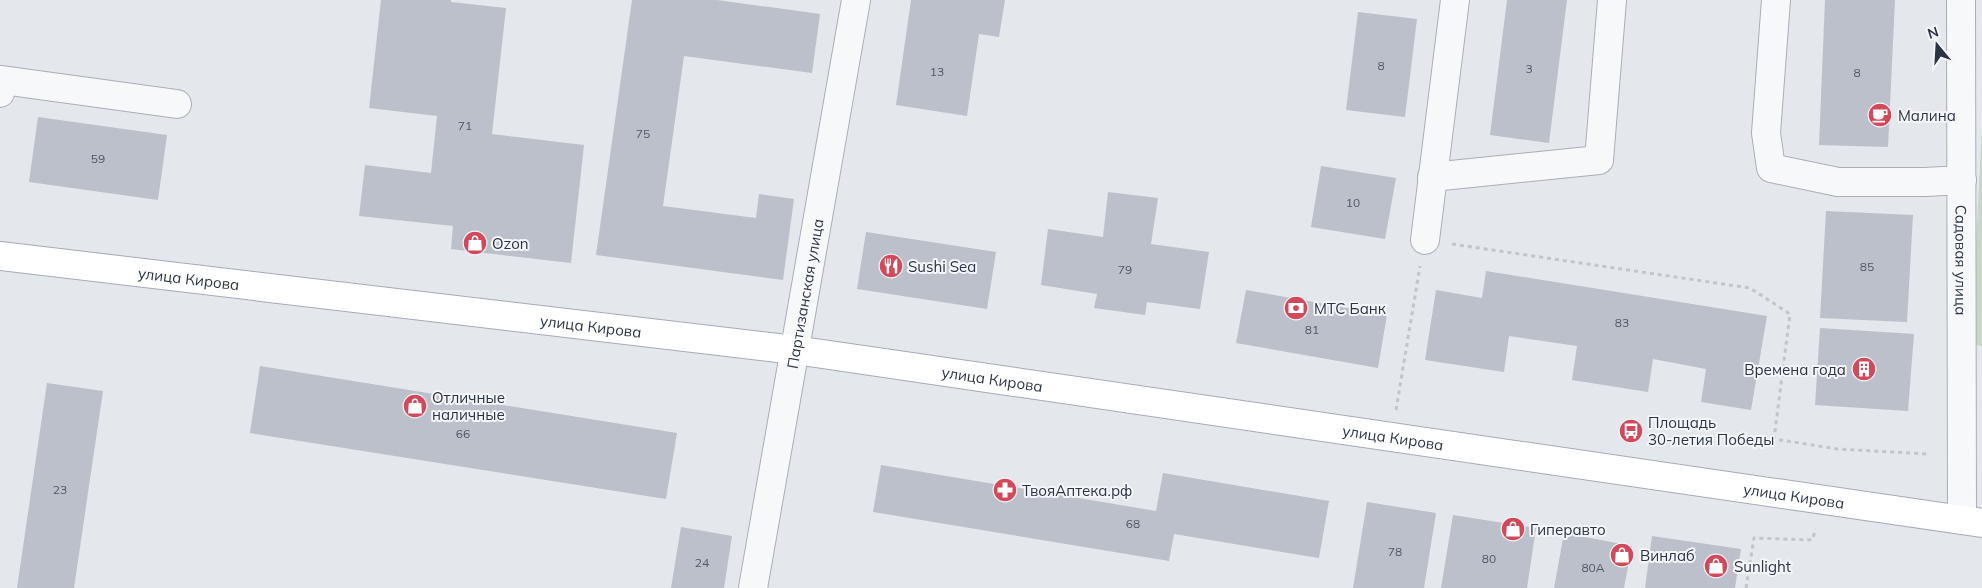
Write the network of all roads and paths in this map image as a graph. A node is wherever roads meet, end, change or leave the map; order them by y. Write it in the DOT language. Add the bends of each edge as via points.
graph roads {
  1 [pos="856,0"];
  2 [pos="1455,0"];
  3 [pos="1612,0"];
  4 [pos="1776,0"];
  5 [pos="1961,0"];
  6 [pos="0,93"];
  7 [pos="177,104"];
  8 [pos="1432,177"];
  9 [pos="1962,180"];
  10 [pos="1424,240"];
  11 [pos="0,256"];
  12 [pos="795,350"];
  13 [pos="1391,438"];
  14 [pos="1928,454"];
  15 [pos="1972,522"];
  16 [pos="1816,529"];
  17 [pos="753,588"];
  18 [pos="1746,588"];
  1 -- 12 [label="street, Партизанская улица"];
  2 -- 8 [label="street"];
  3 -- 8 [label="street" via="1599,160"];
  4 -- 9 [label="street" via="1766,133 1772,168 1838,182"];
  5 -- 9 [label="street, Садовая улица"];
  6 -- 7 [label="street" via="2,80"];
  8 -- 10 [label="street"];
  9 -- 15 [label="street, Садовая улица"];
  10 -- 13 [label="path"];
  10 -- 14 [label="path" via="1750,288 1790,314 1774,439 1838,449"];
  11 -- 12 [label="main road, улица Кирова"];
  12 -- 13 [label="main road, улица Кирова"];
  12 -- 17 [label="street, Партизанская улица"];
  13 -- 15 [label="main road, улица Кирова"];
  16 -- 18 [label="path" via="1812,540 1754,538"];
}
